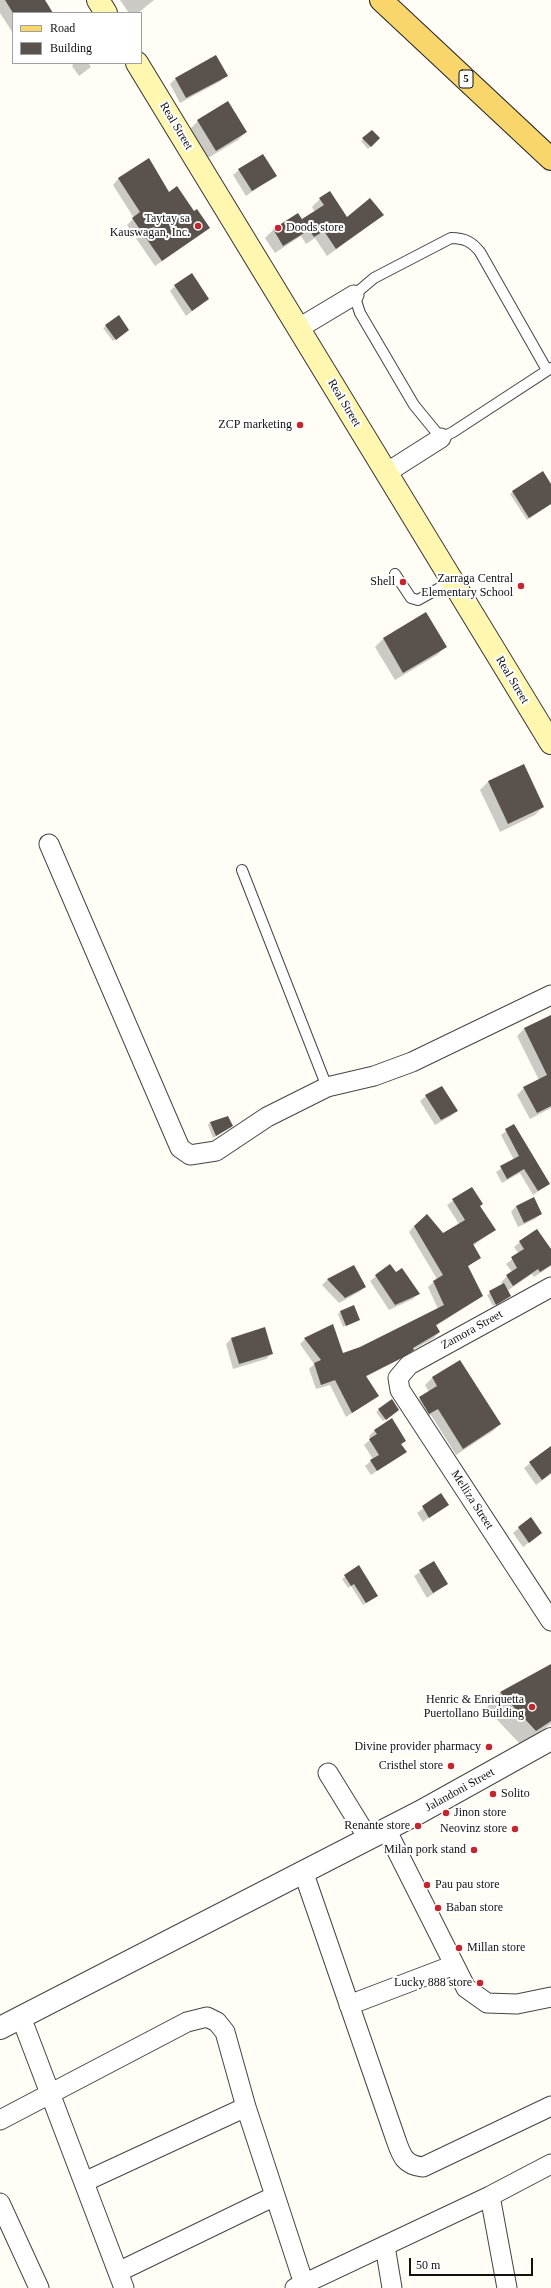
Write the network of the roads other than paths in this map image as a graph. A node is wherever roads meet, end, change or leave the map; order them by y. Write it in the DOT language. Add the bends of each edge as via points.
graph roads {
  1 [pos="98,0"];
  2 [pos="381,0"];
  3 [pos="105,12"];
  4 [pos="138,64"];
  5 [pos="551,159"];
  6 [pos="354,294"];
  7 [pos="299,328"];
  8 [pos="549,369"];
  9 [pos="441,438"];
  10 [pos="386,473"];
  11 [pos="395,574"];
  12 [pos="452,581"];
  13 [pos="551,743"];
  14 [pos="49,844"];
  15 [pos="242,870"];
  16 [pos="551,995"];
  17 [pos="326,1087"];
  18 [pos="551,1287"];
  19 [pos="398,1378"];
  20 [pos="551,1620"];
  21 [pos="551,1740"];
  22 [pos="328,1773"];
  23 [pos="377,1833"];
  24 [pos="303,1871"];
  25 [pos="454,1965"];
  26 [pos="551,1997"];
  27 [pos="349,2005"];
  28 [pos="21,2017"];
  29 [pos="0,2028"];
  30 [pos="50,2093"];
  31 [pos="551,2106"];
  32 [pos="246,2107"];
  33 [pos="0,2120"];
  34 [pos="551,2164"];
  35 [pos="84,2182"];
  36 [pos="275,2196"];
  37 [pos="490,2196"];
  38 [pos="0,2203"];
  39 [pos="384,2246"];
  40 [pos="121,2280"];
  41 [pos="300,2286"];
  42 [pos="39,2288"];
  43 [pos="392,2288"];
  44 [pos="507,2288"];
  1 -- 3 [label="main road"];
  2 -- 5 [label="main road, 5"];
  4 -- 7 [label="main road, Real Street"];
  6 -- 7 [label="street"];
  6 -- 8 [label="lane" via="374,278 451,238 464,238 473,243 480,252"];
  6 -- 9 [label="lane" via="360,313 414,405"];
  7 -- 10 [label="main road, Real Street"];
  8 -- 9 [label="lane"];
  9 -- 10 [label="street"];
  10 -- 12 [label="main road, Real Street"];
  11 -- 12 [label="lane" via="411,598 418,600"];
  12 -- 13 [label="main road, Real Street"];
  14 -- 17 [label="street" via="180,1148 190,1155 216,1151 267,1117"];
  15 -- 17 [label="lane"];
  16 -- 17 [label="street" via="412,1062 374,1076"];
  18 -- 19 [label="street, Zamora Street" via="409,1365"];
  19 -- 20 [label="street, Melliza Street" via="400,1390"];
  21 -- 23 [label="street, Jalandoni Street"];
  22 -- 23 [label="street"];
  23 -- 24 [label="street, Jalandoni Street"];
  23 -- 25 [label="street"];
  24 -- 27 [label="street"];
  24 -- 28 [label="street, Jalandoni Street"];
  25 -- 26 [label="street" via="466,1988 487,2003 517,2004"];
  25 -- 27 [label="street"];
  27 -- 31 [label="street" via="402,2156 411,2166 423,2167"];
  28 -- 29 [label="street, Jalandoni Street"];
  28 -- 30 [label="street"];
  30 -- 32 [label="street" via="187,2022 207,2017 217,2022 225,2032"];
  30 -- 33 [label="street"];
  30 -- 35 [label="street"];
  32 -- 35 [label="street"];
  32 -- 36 [label="street"];
  34 -- 37 [label="street"];
  35 -- 40 [label="street"];
  36 -- 40 [label="street"];
  36 -- 41 [label="street"];
  37 -- 39 [label="street"];
  37 -- 44 [label="street"];
  38 -- 42 [label="street"];
  39 -- 41 [label="street"];
  39 -- 43 [label="street"];
}
